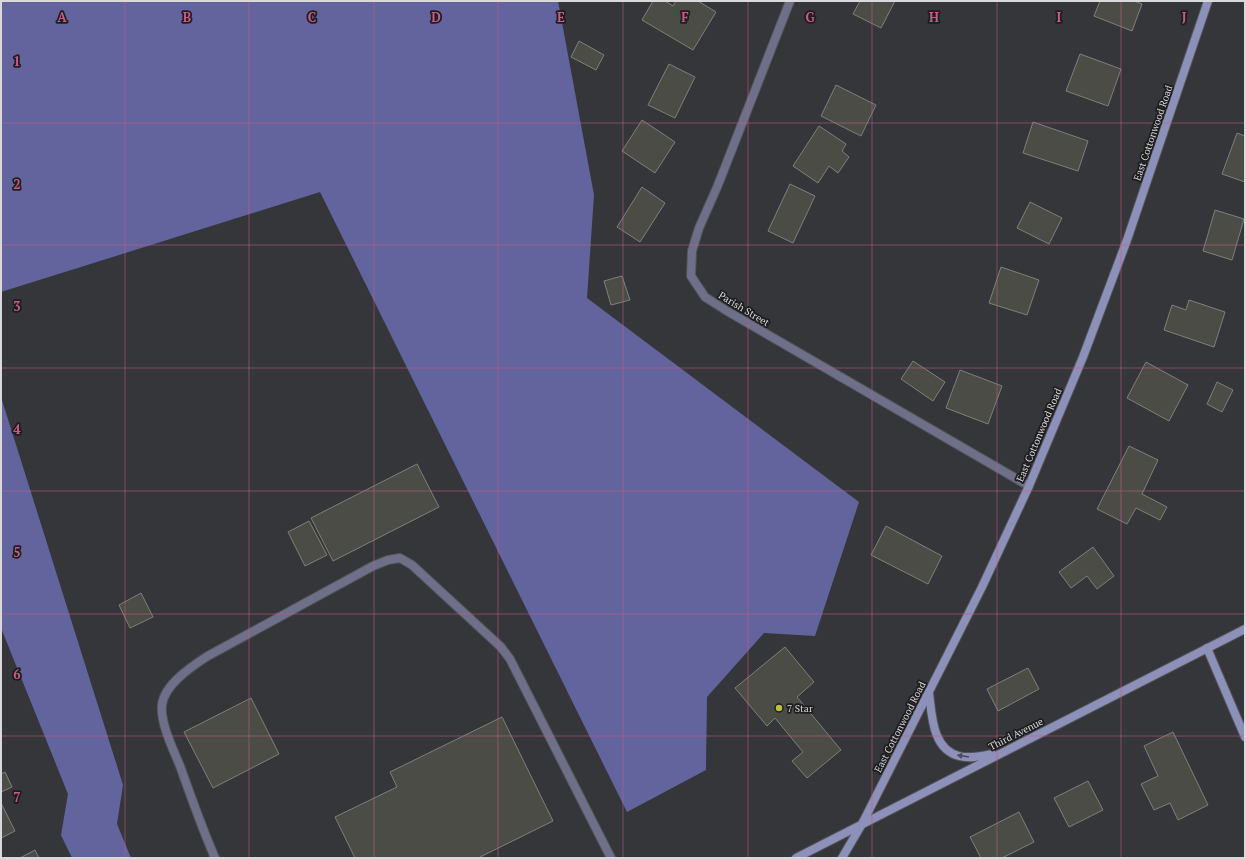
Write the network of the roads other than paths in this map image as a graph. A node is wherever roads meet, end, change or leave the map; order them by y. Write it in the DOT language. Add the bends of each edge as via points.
graph roads {
  1 [pos="790,1"];
  2 [pos="1208,1"];
  3 [pos="1029,486"];
  4 [pos="1245,629"];
  5 [pos="1206,648"];
  6 [pos="929,693"];
  7 [pos="1245,737"];
  8 [pos="1001,753"];
  9 [pos="862,824"];
  10 [pos="608,857"];
  11 [pos="215,858"];
  12 [pos="796,858"];
  13 [pos="842,858"];
  1 -- 3 [label="street, Parish Street" via="699,228 692,251 691,276 705,297 727,311"];
  2 -- 3 [label="main road, East Cottonwood Road" via="1127,240"];
  3 -- 6 [label="main road, East Cottonwood Road"];
  4 -- 5 [label="main road, Third Avenue"];
  5 -- 7 [label="main road"];
  5 -- 8 [label="main road, Third Avenue"];
  8 -- 6 [label="main road, one-way" via="974,757 958,756 947,750 939,740 934,727"];
  6 -- 9 [label="main road, East Cottonwood Road"];
  8 -- 9 [label="main road, Third Avenue"];
  9 -- 12 [label="main road, Third Avenue"];
  9 -- 13 [label="main road, East Cottonwood Road"];
  10 -- 11 [label="street" via="510,660 501,647 412,565 400,558 373,566 206,657 188,669 167,691 162,704 162,721"];
}
